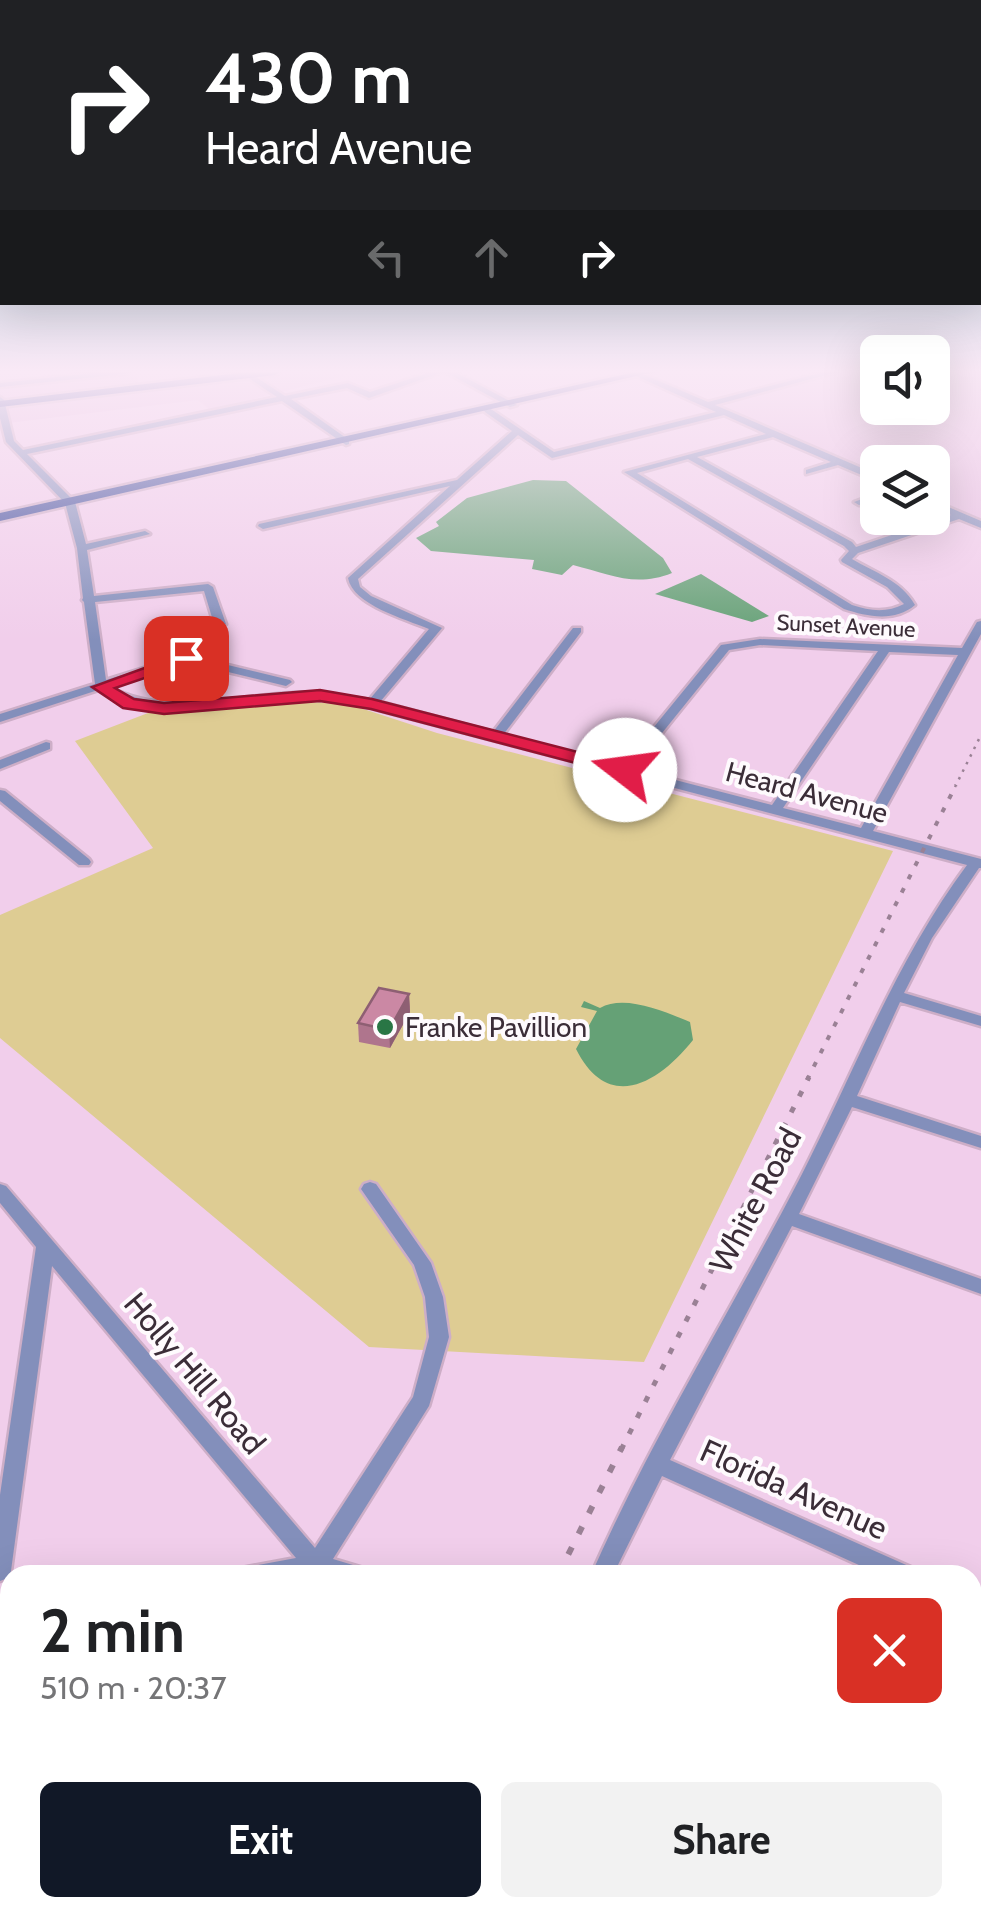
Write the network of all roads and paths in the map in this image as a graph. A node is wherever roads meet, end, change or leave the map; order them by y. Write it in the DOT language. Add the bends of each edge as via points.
graph roads {
  1 [pos="29,461"];
  2 [pos="256,461"];
  3 [pos="481,461"];
  4 [pos="668,461"];
  5 [pos="698,461"];
  6 [pos="839,462"];
  7 [pos="860,471"];
  8 [pos="809,472"];
  9 [pos="459,481"];
  10 [pos="70,502"];
  11 [pos="950,511"];
  12 [pos="960,516"];
  13 [pos="0,517"];
  14 [pos="981,524"];
  15 [pos="264,526"];
  16 [pos="145,534"];
  17 [pos="82,548"];
  18 [pos="854,551"];
  19 [pos="87,600"];
  20 [pos="220,624"];
  21 [pos="981,624"];
  22 [pos="578,630"];
  23 [pos="886,648"];
  24 [pos="966,652"];
  25 [pos="286,682"];
  26 [pos="100,687"];
  27 [pos="372,704"];
  28 [pos="0,718"];
  29 [pos="496,736"];
  30 [pos="46,746"];
  31 [pos="0,765"];
  32 [pos="625,770"];
  33 [pos="0,794"];
  34 [pos="776,810"];
  35 [pos="864,833"];
  36 [pos="84,862"];
  37 [pos="978,863"];
  38 [pos="895,995"];
  39 [pos="981,1021"];
  40 [pos="847,1099"];
  41 [pos="981,1142"];
  42 [pos="370,1189"];
  43 [pos="0,1190"];
  44 [pos="786,1218"];
  45 [pos="46,1243"];
  46 [pos="981,1287"];
  47 [pos="656,1463"];
  48 [pos="1,1565"];
  49 [pos="309,1565"];
  50 [pos="316,1565"];
  51 [pos="607,1565"];
  52 [pos="883,1565"];
  1 -- 10 [label="street"];
  2 -- 10 [label="main road"];
  3 -- 9 [label="street"];
  4 -- 18 [label="street" via="628,472 848,607 905,610 905,595 846,560"];
  5 -- 18 [label="street"];
  6 -- 7 [label="street"];
  6 -- 8 [label="street"];
  9 -- 15 [label="street"];
  9 -- 27 [label="street" via="353,578 367,598 436,628"];
  10 -- 13 [label="main road"];
  10 -- 17 [label="street"];
  11 -- 12 [label="street"];
  12 -- 14 [label="street"];
  12 -- 18 [label="street"];
  16 -- 17 [label="street"];
  17 -- 19 [label="street"];
  19 -- 20 [label="street" via="208,587"];
  19 -- 26 [label="street"];
  21 -- 24 [label="street"];
  22 -- 29 [label="street"];
  23 -- 24 [label="street, Sunset Avenue"];
  23 -- 32 [label="street, Sunset Avenue" via="760,642 725,648"];
  23 -- 34 [label="street"];
  24 -- 35 [label="street"];
  25 -- 26 [label="street" via="186,658"];
  26 -- 27 [label="street, Heard Avenue" via="129,704 164,708 291,696"];
  26 -- 28 [label="street"];
  27 -- 29 [label="street, Heard Avenue"];
  29 -- 32 [label="street, Heard Avenue"];
  30 -- 31 [label="street"];
  32 -- 34 [label="street, Heard Avenue"];
  33 -- 36 [label="street"];
  34 -- 35 [label="street, Heard Avenue"];
  35 -- 37 [label="street, Heard Avenue"];
  37 -- 38 [label="street, White Road"];
  38 -- 39 [label="street"];
  38 -- 40 [label="street, White Road"];
  40 -- 41 [label="street"];
  40 -- 44 [label="street, White Road"];
  42 -- 50 [label="street" via="422,1263 438,1337 422,1400"];
  43 -- 45 [label="street, Holly Hill Road"];
  44 -- 46 [label="street"];
  44 -- 47 [label="street, White Road"];
  45 -- 48 [label="street"];
  45 -- 49 [label="street, Holly Hill Road"];
  47 -- 51 [label="street, White Road"];
  47 -- 52 [label="street, Florida Avenue"];
}
